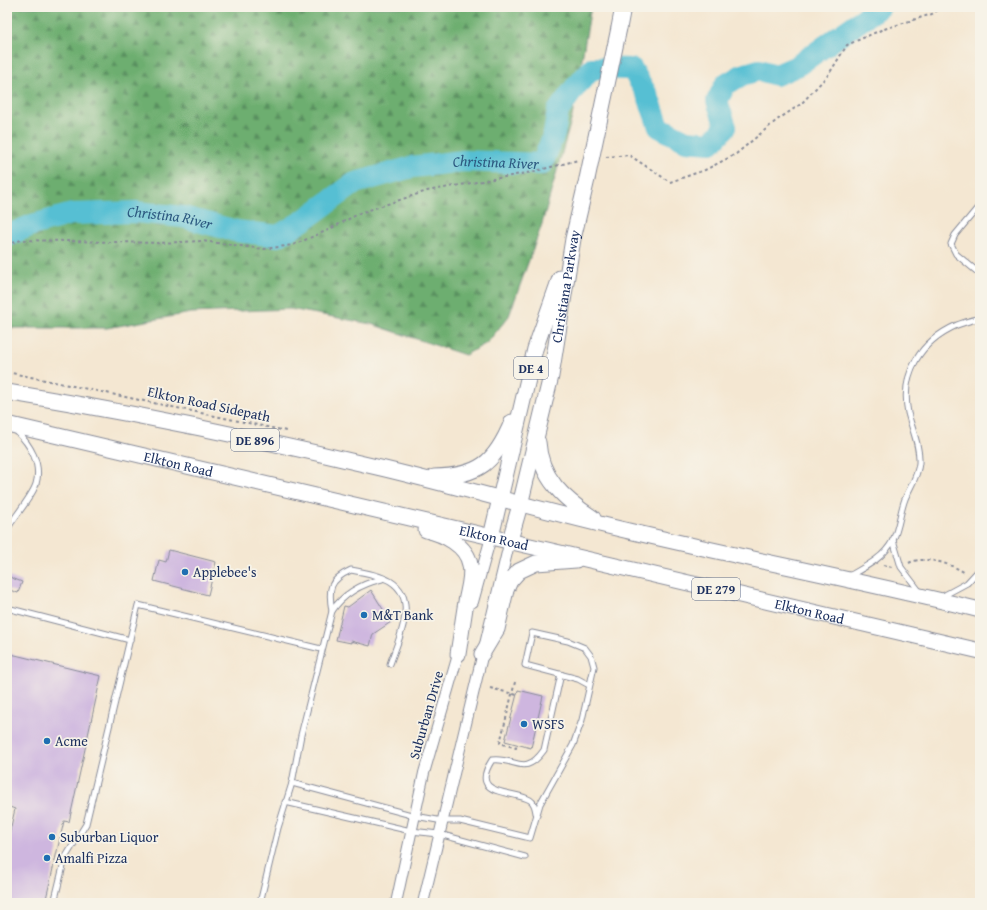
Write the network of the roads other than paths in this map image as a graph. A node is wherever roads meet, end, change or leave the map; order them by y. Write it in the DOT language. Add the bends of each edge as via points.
graph roads {
  1 [pos="623,7"];
  2 [pos="980,205"];
  3 [pos="573,239"];
  4 [pos="980,274"];
  5 [pos="980,318"];
  6 [pos="526,388"];
  7 [pos="7,392"];
  8 [pos="8,424"];
  9 [pos="538,433"];
  10 [pos="421,478"];
  11 [pos="325,498"];
  12 [pos="501,500"];
  13 [pos="520,505"];
  14 [pos="604,525"];
  15 [pos="7,529"];
  16 [pos="491,537"];
  17 [pos="510,540"];
  18 [pos="893,540"];
  19 [pos="590,559"];
  20 [pos="980,569"];
  21 [pos="382,579"];
  22 [pos="845,579"];
  23 [pos="929,597"];
  24 [pos="7,608"];
  25 [pos="980,610"];
  26 [pos="332,611"];
  27 [pos="130,640"];
  28 [pos="321,649"];
  29 [pos="980,651"];
  30 [pos="458,654"];
  31 [pos="482,654"];
  32 [pos="390,664"];
  33 [pos="560,674"];
  34 [pos="589,685"];
  35 [pos="292,783"];
  36 [pos="285,802"];
  37 [pos="536,814"];
  38 [pos="415,816"];
  39 [pos="442,821"];
  40 [pos="411,831"];
  41 [pos="439,834"];
  42 [pos="525,857"];
  43 [pos="54,903"];
  44 [pos="260,903"];
  45 [pos="396,903"];
  46 [pos="423,903"];
  1 -- 3 [label="main road, DE 4, bridge"];
  2 -- 4 [label="lane" via="954,235 951,244 956,254"];
  3 -- 6 [label="main road, Christiana Parkway / DE 4" via="535,349"];
  3 -- 9 [label="main road, Christiana Parkway / DE 4" via="551,376"];
  5 -- 18 [label="lane" via="957,325 932,341 914,361 908,380 908,411 919,462 917,474 904,500"];
  6 -- 10 [label="main road" via="501,446 487,463 468,474"];
  6 -- 12 [label="main road, Christiana Parkway / DE 4"];
  7 -- 10 [label="main road, DE 896" via="279,444"];
  8 -- 11 [label="main road, Elkton Road"];
  8 -- 15 [label="lane" via="27,442 38,470 36,485"];
  9 -- 13 [label="main road, Christiana Parkway / DE 4"];
  9 -- 14 [label="main road" via="541,461 554,487 570,502"];
  10 -- 12 [label="main road, DE 896"];
  11 -- 16 [label="main road, Elkton Road"];
  11 -- 30 [label="main road" via="346,513 439,534 461,548 470,564 470,578"];
  12 -- 13 [label="main road"];
  12 -- 16 [label="main road, Christiana Parkway / DE 4"];
  13 -- 14 [label="main road"];
  13 -- 17 [label="main road, Christiana Parkway / DE 4"];
  14 -- 22 [label="main road"];
  16 -- 17 [label="main road, Elkton Road"];
  16 -- 30 [label="street, Suburban Drive"];
  17 -- 19 [label="main road, Elkton Road / DE 279"];
  17 -- 31 [label="street"];
  18 -- 22 [label="lane" via="875,560"];
  18 -- 23 [label="lane" via="901,567"];
  19 -- 29 [label="main road, Elkton Road / DE 279"];
  19 -- 31 [label="main road" via="536,563 519,571 510,581 497,629"];
  20 -- 23 [label="lane" via="968,583"];
  21 -- 26 [label="lane" via="355,588 340,599"];
  21 -- 26 [label="lane" via="351,570 341,574 328,593"];
  21 -- 32 [label="lane" via="389,580 402,594 406,611"];
  22 -- 23 [label="main road"];
  23 -- 25 [label="main road"];
  24 -- 27 [label="lane"];
  26 -- 28 [label="lane"];
  27 -- 28 [label="lane" via="138,605"];
  27 -- 43 [label="lane" via="86,824 65,858"];
  28 -- 35 [label="lane" via="300,735"];
  30 -- 38 [label="street, Suburban Drive" via="424,773"];
  31 -- 39 [label="street"];
  33 -- 34 [label="lane"];
  33 -- 34 [label="lane" via="525,665 532,633 568,641 585,648 594,667"];
  33 -- 37 [label="lane" via="544,750 537,760 529,765 519,765 498,759 492,760 486,778 488,786 496,791 529,800 535,805"];
  34 -- 37 [label="lane" via="582,720 573,745"];
  35 -- 36 [label="lane"];
  35 -- 38 [label="lane"];
  36 -- 40 [label="lane"];
  36 -- 44 [label="lane"];
  37 -- 39 [label="lane" via="530,838 460,821"];
  38 -- 39 [label="lane"];
  38 -- 40 [label="street, Suburban Drive"];
  39 -- 41 [label="street"];
  40 -- 41 [label="lane"];
  40 -- 45 [label="street, Suburban Drive"];
  41 -- 42 [label="lane"];
  41 -- 46 [label="street"];
}
